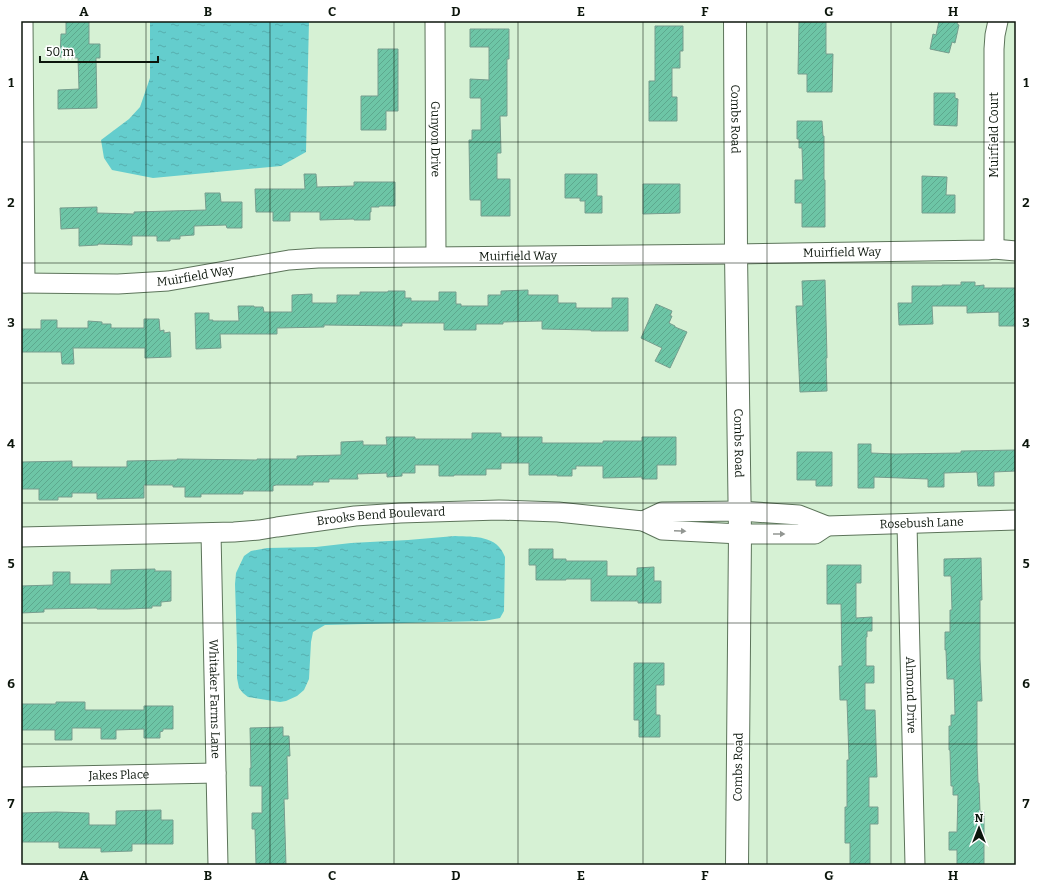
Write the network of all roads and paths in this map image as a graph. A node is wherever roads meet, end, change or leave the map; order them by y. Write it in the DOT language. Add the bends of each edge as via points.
graph roads {
  1 [pos="23,21"];
  2 [pos="435,21"];
  3 [pos="735,21"];
  4 [pos="998,21"];
  5 [pos="994,249"];
  6 [pos="1016,251"];
  7 [pos="736,254"];
  8 [pos="436,256"];
  9 [pos="23,283"];
  10 [pos="740,511"];
  11 [pos="1016,520"];
  12 [pos="643,521"];
  13 [pos="907,524"];
  14 [pos="827,526"];
  15 [pos="211,533"];
  16 [pos="740,534"];
  17 [pos="21,537"];
  18 [pos="216,773"];
  19 [pos="21,777"];
  20 [pos="218,865"];
  21 [pos="737,865"];
  22 [pos="915,865"];
  1 -- 9 [label="street"];
  2 -- 8 [label="street, Gunyon Drive"];
  3 -- 7 [label="street, Combs Road"];
  4 -- 5 [label="street, Muirfield Court" via="994,49"];
  5 -- 6 [label="street, Muirfield Way"];
  5 -- 7 [label="street, Muirfield Way"];
  7 -- 8 [label="street, Muirfield Way"];
  7 -- 10 [label="street, Combs Road"];
  8 -- 9 [label="street, Muirfield Way" via="289,260 168,281 118,284"];
  10 -- 12 [label="street, Rosebush Lane" via="662,512"];
  10 -- 14 [label="street, Rosebush Lane" via="799,515"];
  10 -- 16 [label="street, Combs Road"];
  11 -- 13 [label="street, Rosebush Lane"];
  12 -- 15 [label="street, Brooks Bend Boulevard" via="558,512 499,510 355,516 259,530"];
  12 -- 16 [label="street, Brooks Bend Boulevard, one-way" via="662,530"];
  13 -- 14 [label="street, Rosebush Lane"];
  13 -- 22 [label="street, Almond Drive"];
  16 -- 14 [label="street, Rosebush Lane, one-way" via="815,534"];
  15 -- 17 [label="street, Brooks Bend Boulevard"];
  15 -- 18 [label="street, Whitaker Farms Lane"];
  16 -- 21 [label="street, Combs Road"];
  18 -- 19 [label="street, Jakes Place"];
  18 -- 20 [label="street, Whitaker Farms Lane"];
}
